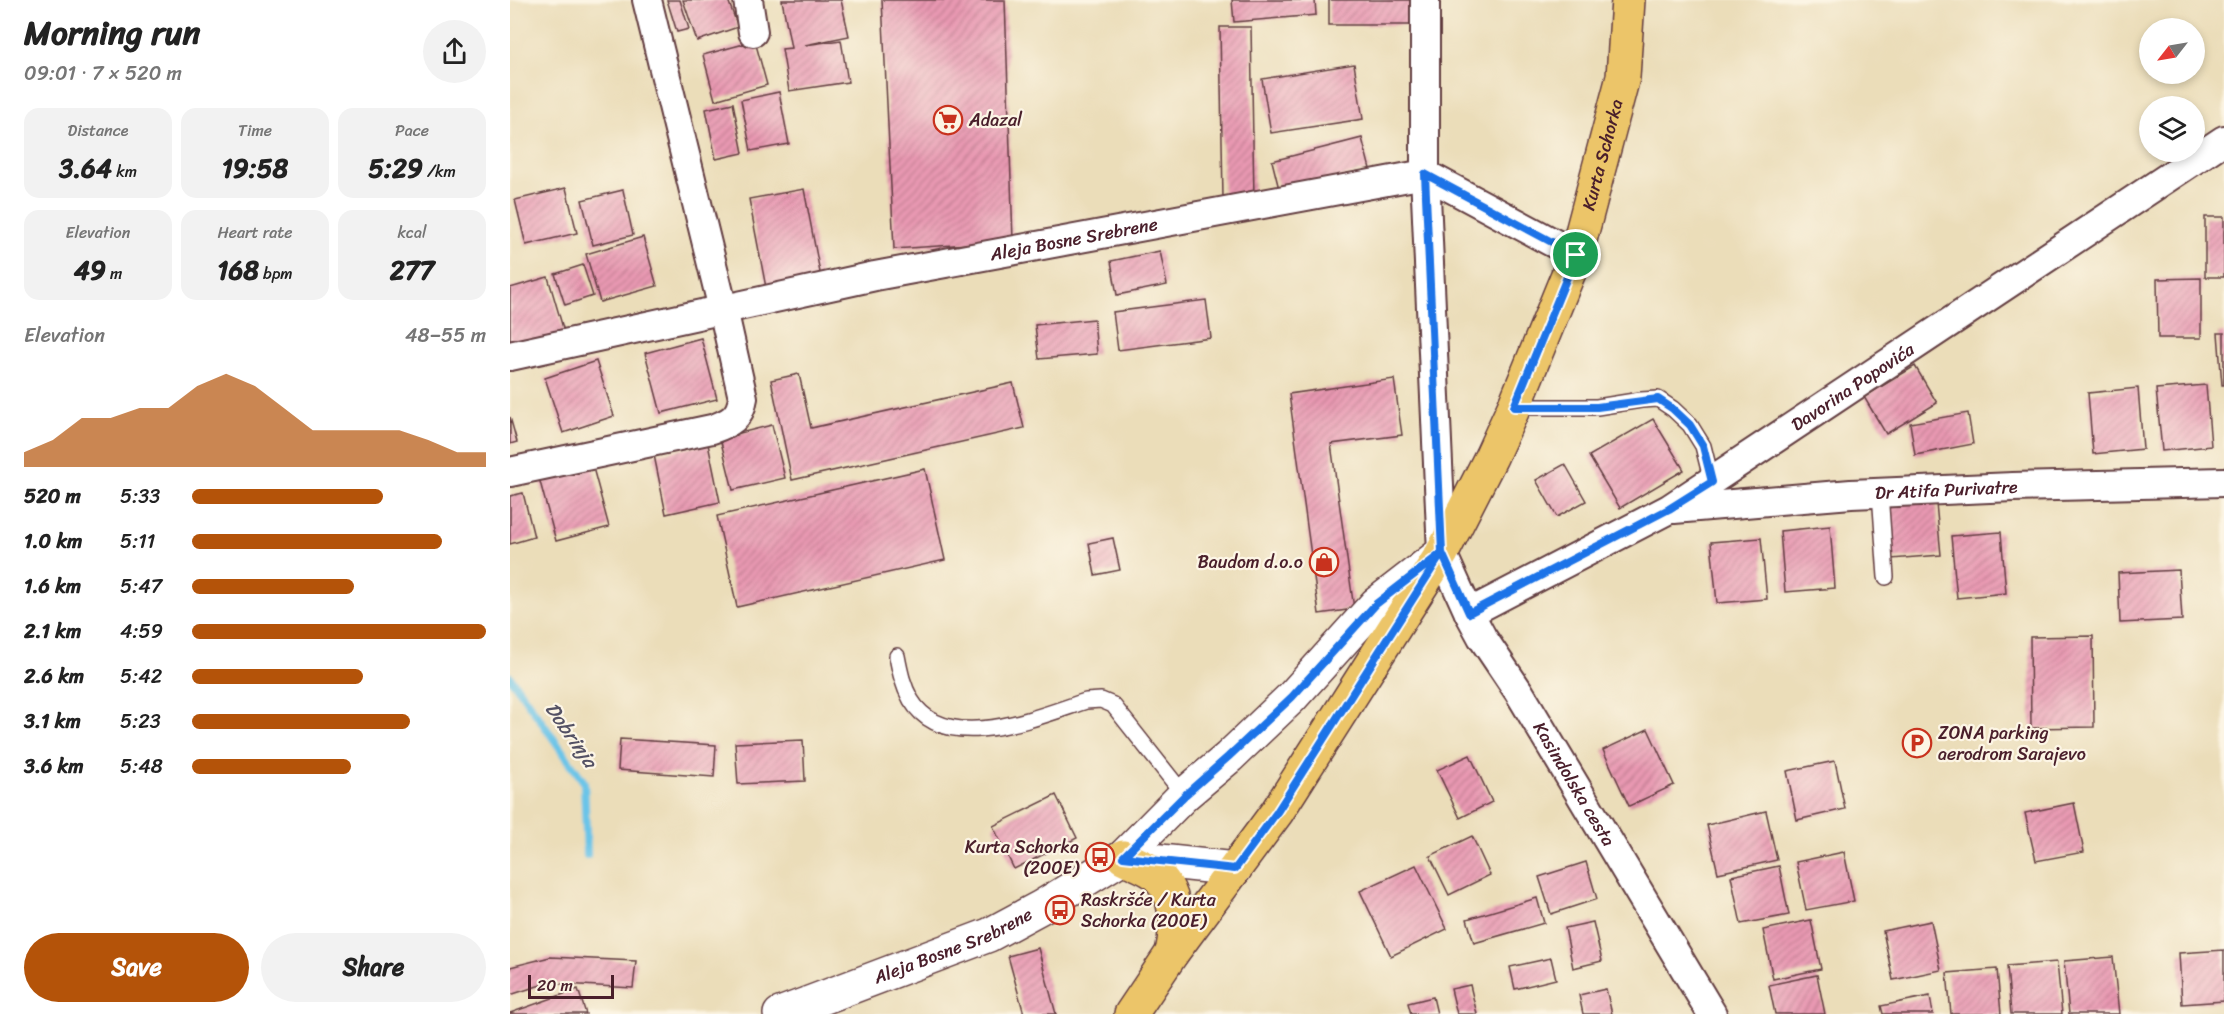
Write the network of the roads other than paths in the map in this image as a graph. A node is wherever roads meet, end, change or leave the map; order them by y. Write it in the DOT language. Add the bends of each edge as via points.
graph roads {
  1 [pos="647,0"];
  2 [pos="748,0"];
  3 [pos="1425,0"];
  4 [pos="1628,0"];
  5 [pos="753,32"];
  6 [pos="2224,140"];
  7 [pos="1425,174"];
  8 [pos="1576,255"];
  9 [pos="723,309"];
  10 [pos="510,356"];
  11 [pos="1514,407"];
  12 [pos="510,472"];
  13 [pos="1712,482"];
  14 [pos="2224,482"];
  15 [pos="1880,493"];
  16 [pos="1669,509"];
  17 [pos="1442,553"];
  18 [pos="1886,577"];
  19 [pos="1469,613"];
  20 [pos="897,656"];
  21 [pos="1185,795"];
  22 [pos="1123,857"];
  23 [pos="1235,869"];
  24 [pos="1172,953"];
  25 [pos="780,1014"];
  26 [pos="1131,1014"];
  27 [pos="1712,1014"];
  1 -- 9 [label="street"];
  2 -- 5 [label="street"];
  3 -- 7 [label="street"];
  4 -- 8 [label="main road, Kurta Schorka" via="1623,77"];
  6 -- 13 [label="street, Davorina Popovića"];
  7 -- 8 [label="street"];
  7 -- 9 [label="street, Aleja Bosne Srebrene" via="875,276"];
  7 -- 17 [label="street"];
  8 -- 11 [label="main road, Kurta Schorka"];
  9 -- 10 [label="street, Aleja Bosne Srebrene"];
  9 -- 12 [label="street" via="743,398 741,409 726,424"];
  11 -- 13 [label="lane" via="1597,407 1658,399 1690,425 1703,446"];
  11 -- 17 [label="main road, Kurta Schorka"];
  13 -- 16 [label="street, Davorina Popovića"];
  14 -- 15 [label="street, Dr Atifa Purivatre"];
  15 -- 16 [label="street, Dr Atifa Purivatre"];
  15 -- 18 [label="lane"];
  16 -- 19 [label="street, Davorina Popovića"];
  17 -- 19 [label="street, Kasindolska cesta"];
  17 -- 21 [label="street, Aleja Bosne Srebrene" via="1376,604 1292,697"];
  17 -- 23 [label="main road, Kurta Schorka" via="1277,812"];
  19 -- 27 [label="street, Kasindolska cesta"];
  20 -- 21 [label="lane" via="912,702 930,719 952,727 999,728 1086,701 1101,700 1113,705"];
  21 -- 22 [label="street, Aleja Bosne Srebrene"];
  22 -- 23 [label="street"];
  22 -- 24 [label="main road" via="1154,872 1167,890 1175,910 1177,932"];
  22 -- 25 [label="street, Aleja Bosne Srebrene" via="989,935"];
  23 -- 24 [label="main road, Kurta Schorka"];
  24 -- 26 [label="main road, Kurta Schorka"];
}
